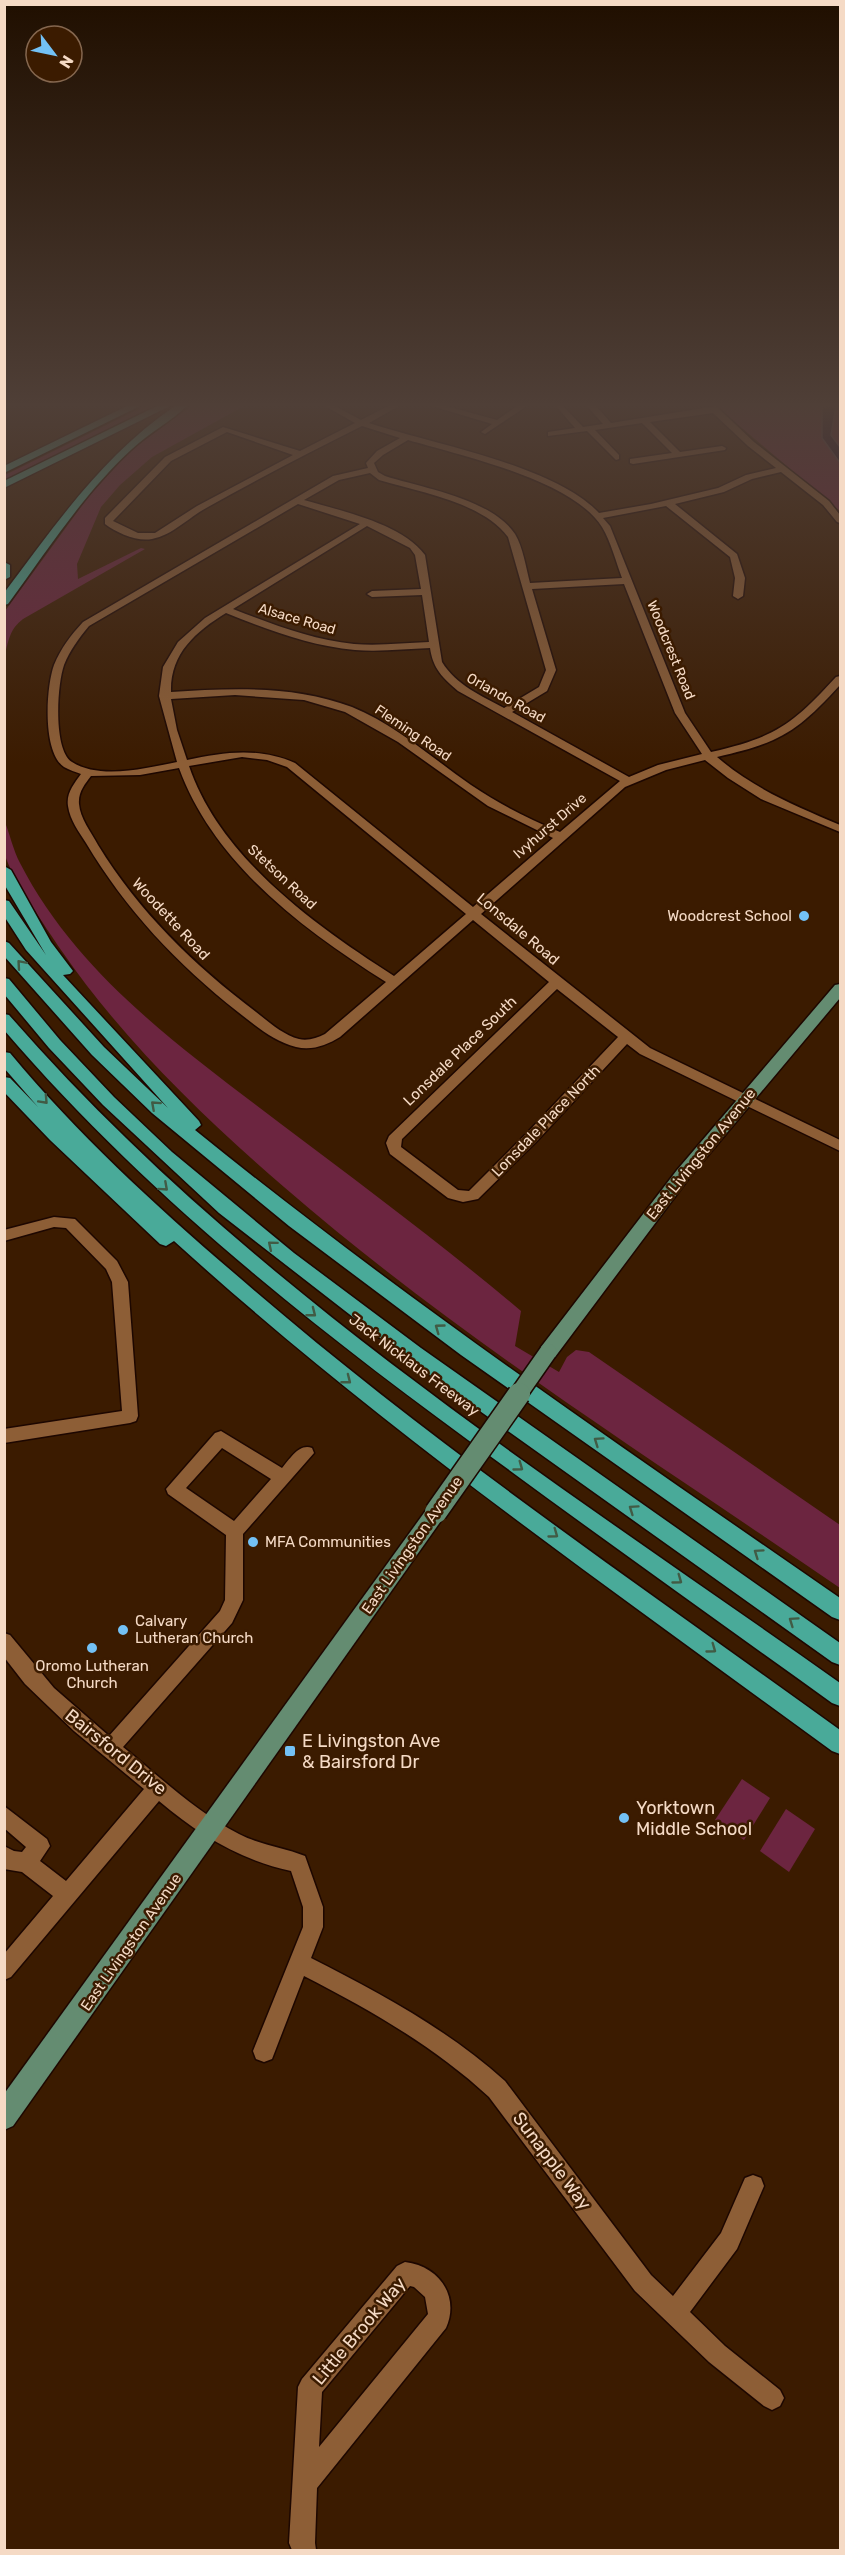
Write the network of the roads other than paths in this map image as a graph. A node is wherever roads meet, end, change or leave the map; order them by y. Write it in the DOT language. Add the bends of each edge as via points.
graph roads {
  1 [pos="62,525"];
  2 [pos="116,525"];
  3 [pos="173,525"];
  4 [pos="254,525"];
  5 [pos="363,525"];
  6 [pos="368,525"];
  7 [pos="503,525"];
  8 [pos="605,525"];
  9 [pos="696,525"];
  10 [pos="4,565"];
  11 [pos="4,577"];
  12 [pos="626,581"];
  13 [pos="526,586"];
  14 [pos="426,592"];
  15 [pos="372,594"];
  16 [pos="738,596"];
  17 [pos="4,602"];
  18 [pos="225,609"];
  19 [pos="434,645"];
  20 [pos="840,679"];
  21 [pos="164,696"];
  22 [pos="504,713"];
  23 [pos="707,754"];
  24 [pos="180,764"];
  25 [pos="87,774"];
  26 [pos="628,781"];
  27 [pos="840,829"];
  28 [pos="561,837"];
  29 [pos="4,870"];
  30 [pos="4,904"];
  31 [pos="474,913"];
  32 [pos="4,946"];
  33 [pos="395,982"];
  34 [pos="556,982"];
  35 [pos="4,983"];
  36 [pos="840,989"];
  37 [pos="4,1019"];
  38 [pos="626,1037"];
  39 [pos="307,1044"];
  40 [pos="127,1054"];
  41 [pos="4,1057"];
  42 [pos="4,1082"];
  43 [pos="744,1101"];
  44 [pos="840,1146"];
  45 [pos="233,1169"];
  46 [pos="463,1197"];
  47 [pos="4,1236"];
  48 [pos="270,1317"];
  49 [pos="4,1436"];
  50 [pos="306,1453"];
  51 [pos="283,1478"];
  52 [pos="235,1531"];
  53 [pos="840,1610"];
  54 [pos="4,1641"];
  55 [pos="840,1655"];
  56 [pos="840,1696"];
  57 [pos="840,1743"];
  58 [pos="110,1748"];
  59 [pos="158,1788"];
  60 [pos="4,1815"];
  61 [pos="211,1829"];
  62 [pos="4,1856"];
  63 [pos="26,1862"];
  64 [pos="68,1895"];
  65 [pos="299,1963"];
  66 [pos="4,1970"];
  67 [pos="264,2051"];
  68 [pos="4,2118"];
  69 [pos="753,2186"];
  70 [pos="674,2313"];
  71 [pos="772,2398"];
  72 [pos="305,2484"];
  73 [pos="304,2550"];
  1 -- 17 [label="highway"];
  2 -- 3 [label="street" via="152,537"];
  4 -- 25 [label="street" via="107,609 86,624 63,651 55,678 56,748 65,763"];
  5 -- 18 [label="street, Stetson Road"];
  6 -- 14 [label="street, Orlando Road" via="415,546"];
  7 -- 13 [label="street" via="510,532"];
  8 -- 12 [label="street, Woodcrest Road"];
  9 -- 16 [label="street" via="734,556 740,578"];
  10 -- 11 [label="highway"];
  12 -- 13 [label="street"];
  12 -- 23 [label="street, Woodcrest Road" via="680,713"];
  13 -- 22 [label="street" via="550,676 537,695"];
  14 -- 15 [label="street"];
  14 -- 19 [label="street, Orlando Road"];
  18 -- 19 [label="street, Alsace Road" via="289,633 337,645"];
  18 -- 21 [label="street, Stetson Road" via="195,629 174,650 167,667"];
  19 -- 22 [label="street, Orlando Road" via="439,668 455,686"];
  20 -- 23 [label="street, Ivyhurst Drive" via="786,730"];
  21 -- 24 [label="street, Stetson Road"];
  21 -- 28 [label="street, Fleming Road" via="267,692 337,706 374,723 484,799"];
  22 -- 26 [label="street, Orlando Road"];
  23 -- 26 [label="street, Ivyhurst Drive" via="662,766"];
  23 -- 27 [label="street, Woodcrest Road" via="765,797"];
  24 -- 25 [label="street, Lonsdale Road" via="112,775"];
  24 -- 31 [label="street, Lonsdale Road" via="242,754 274,758 291,765"];
  24 -- 33 [label="street, Stetson Road" via="213,826 240,859 282,901"];
  25 -- 39 [label="street, Woodette Road" via="72,800 76,815 101,860 142,916 194,970 225,995 278,1035"];
  26 -- 28 [label="street, Ivyhurst Drive"];
  28 -- 31 [label="street, Ivyhurst Drive"];
  29 -- 40 [label="highway" via="45,944"];
  30 -- 40 [label="highway" via="51,972"];
  31 -- 33 [label="street, Ivyhurst Drive"];
  31 -- 34 [label="street, Lonsdale Road"];
  45 -- 32 [label="highway, one-way" via="158,1109 98,1051"];
  33 -- 39 [label="street, Ivyhurst Drive" via="335,1034 322,1042"];
  34 -- 38 [label="street, Lonsdale Road"];
  34 -- 46 [label="street, Lonsdale Place South" via="396,1136 393,1146 453,1194"];
  55 -- 35 [label="highway, Jack Nicklaus Freeway, one-way" via="400,1344 294,1263 119,1111 51,1040"];
  36 -- 43 [label="main road, East Livingston Avenue"];
  37 -- 56 [label="highway, Jack Nicklaus Freeway, one-way" via="121,1146 268,1278 482,1440"];
  38 -- 43 [label="street, Lonsdale Road" via="667,1063"];
  38 -- 46 [label="street, Lonsdale Place North" via="480,1190"];
  40 -- 45 [label="highway"];
  41 -- 48 [label="highway, one-way" via="90,1151"];
  42 -- 48 [label="highway" via="147,1222 232,1297"];
  43 -- 44 [label="street, Lonsdale Road"];
  43 -- 61 [label="main road, East Livingston Avenue, bridge" via="676,1183 548,1352"];
  53 -- 45 [label="highway, one-way" via="459,1343 295,1221"];
  47 -- 49 [label="street" via="54,1222 70,1223 117,1273 130,1416"];
  48 -- 57 [label="highway, one-way" via="402,1423"];
  50 -- 51 [label="street"];
  51 -- 52 [label="street"];
  51 -- 52 [label="street" via="221,1438 174,1489"];
  52 -- 58 [label="street" via="231,1609"];
  54 -- 58 [label="street, Bairsford Drive" via="37,1683"];
  58 -- 59 [label="street, Bairsford Drive"];
  59 -- 61 [label="street, Bairsford Drive"];
  59 -- 64 [label="street"];
  60 -- 63 [label="street" via="40,1846"];
  61 -- 65 [label="street, Bairsford Drive" via="261,1854 298,1863 313,1907 313,1927"];
  61 -- 68 [label="main road, East Livingston Avenue"];
  62 -- 63 [label="street" via="10,1861"];
  63 -- 64 [label="street"];
  64 -- 66 [label="street"];
  65 -- 67 [label="street"];
  65 -- 70 [label="street, Sunapple Way" via="411,2023 481,2073 643,2283"];
  69 -- 70 [label="street" via="729,2241"];
  70 -- 71 [label="street, Sunapple Way"];
  72 -- 72 [label="street, Little Brook Way" via="310,2387 405,2274 424,2278 440,2301 438,2320"];
  72 -- 73 [label="street, Little Brook Way"];
}
